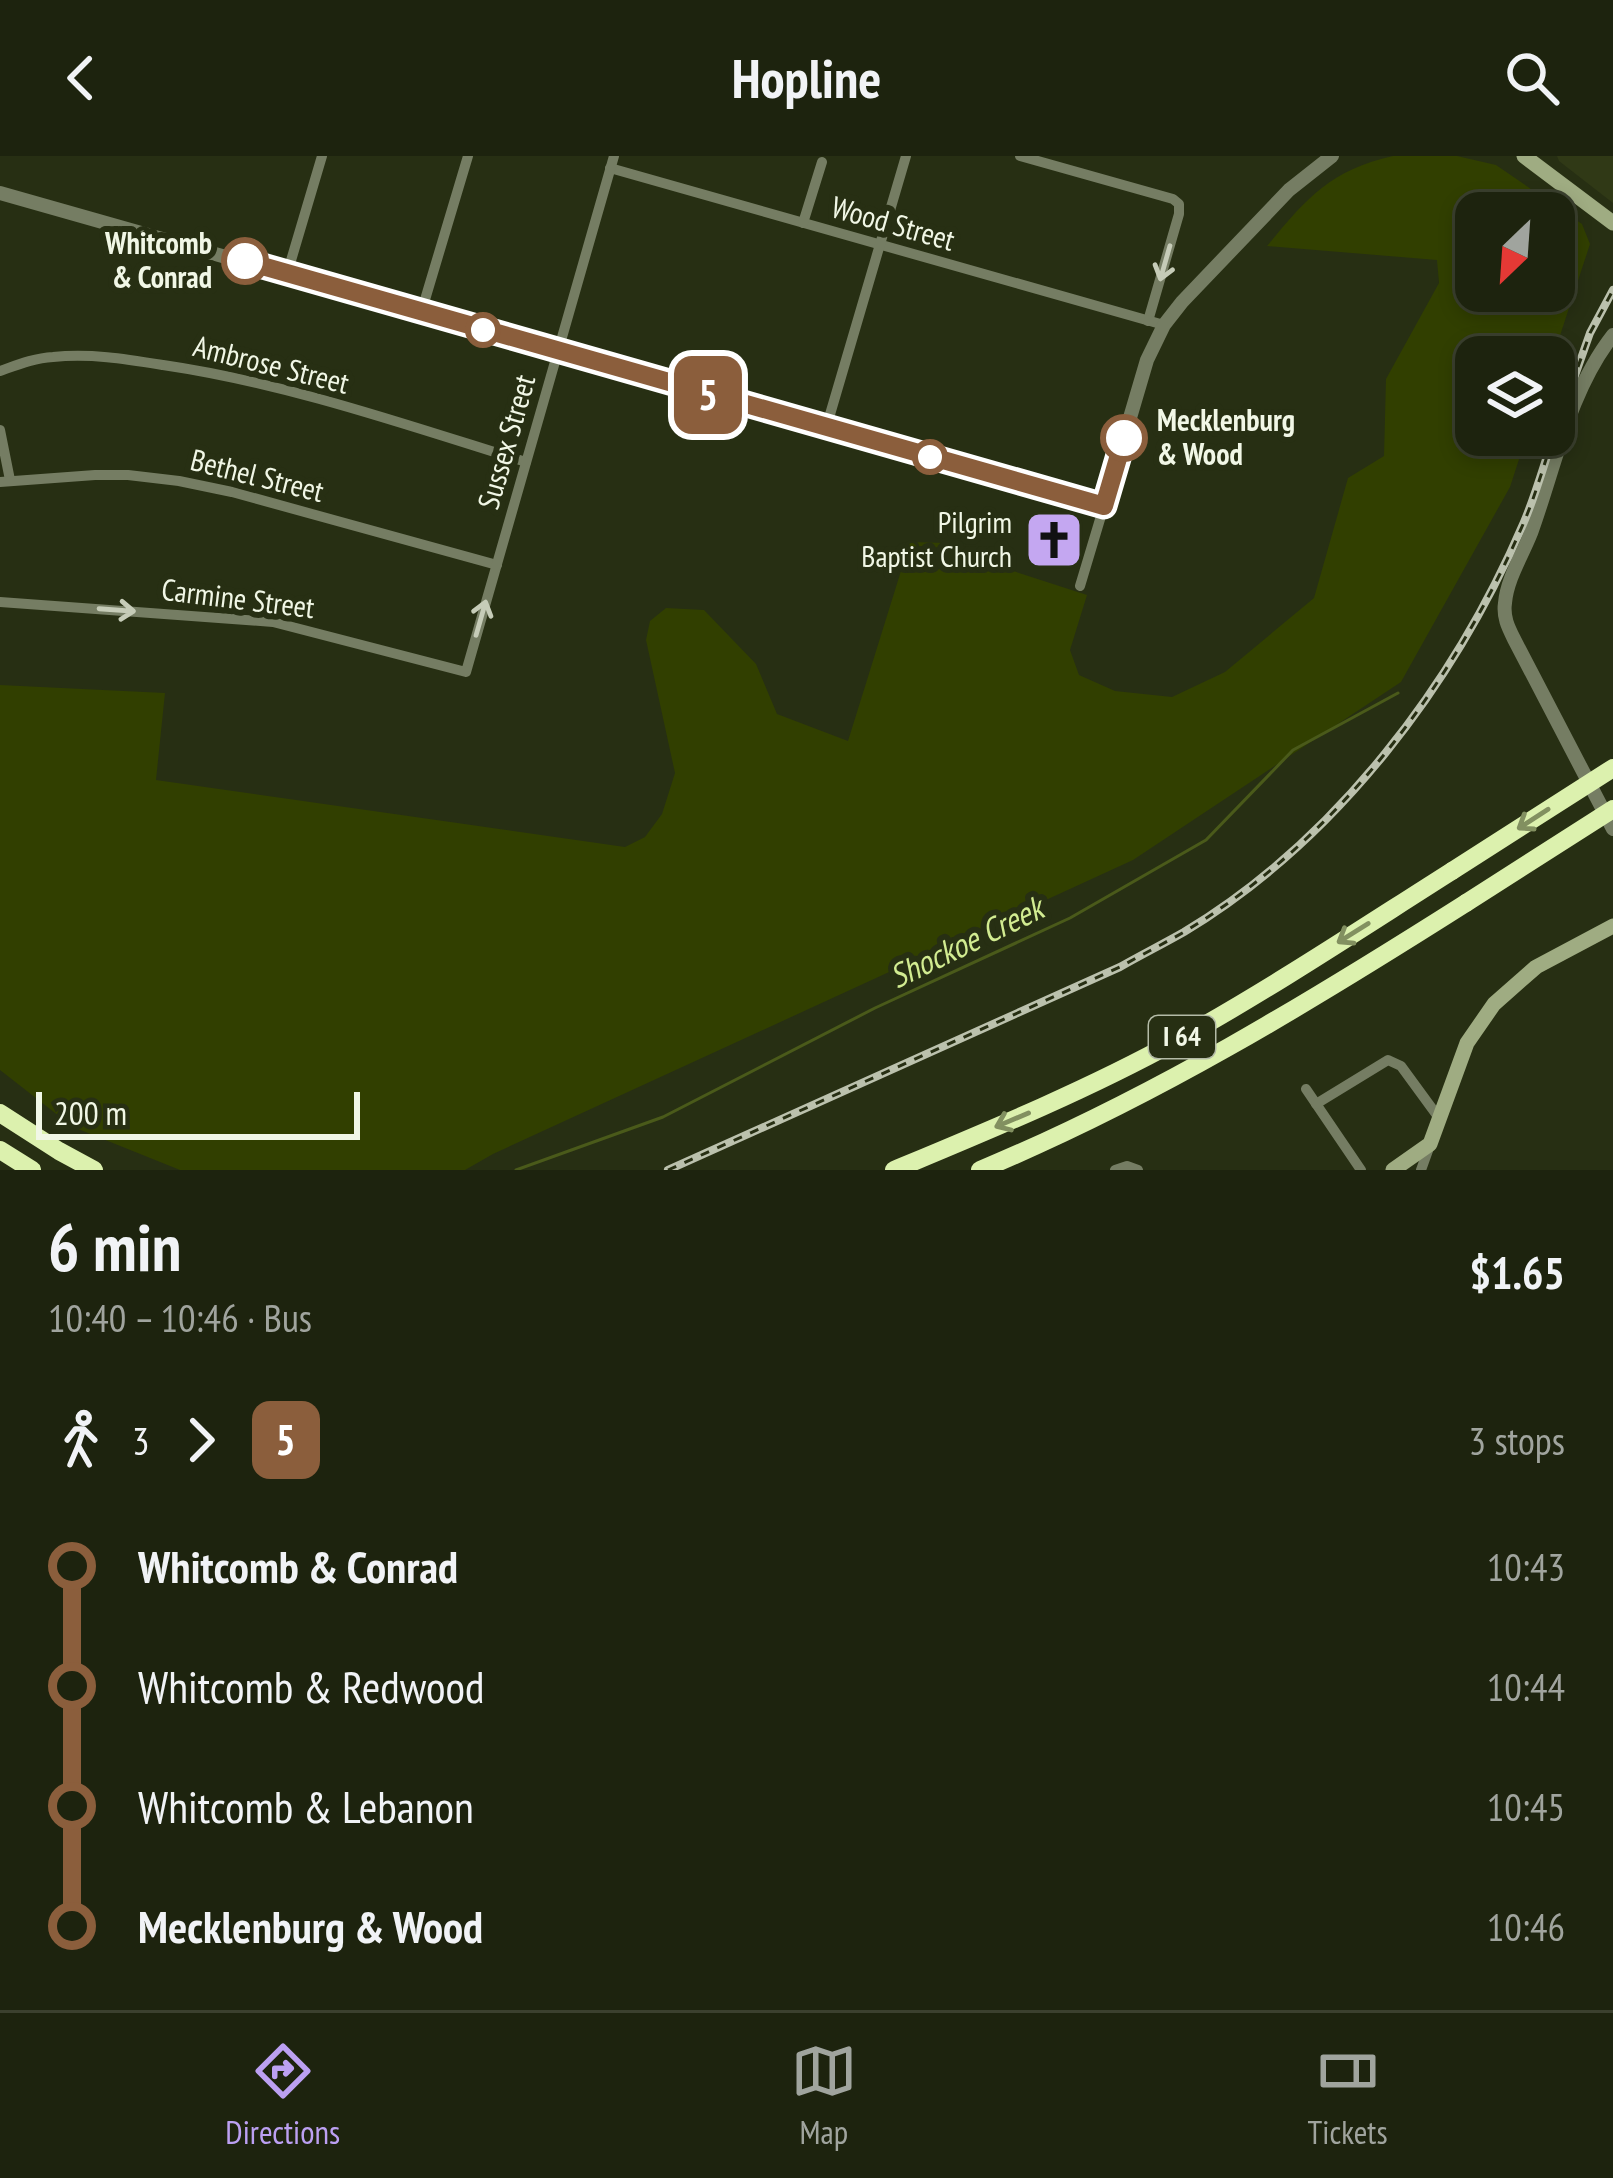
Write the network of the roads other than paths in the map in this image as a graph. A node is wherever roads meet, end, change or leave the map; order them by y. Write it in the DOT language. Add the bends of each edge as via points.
graph roads {
  1 [pos="322,156"];
  2 [pos="468,156"];
  3 [pos="906,156"];
  4 [pos="1020,156"];
  5 [pos="1332,156"];
  6 [pos="1525,156"];
  7 [pos="612,162"];
  8 [pos="822,162"];
  9 [pos="0,193"];
  10 [pos="803,223"];
  11 [pos="1613,223"];
  12 [pos="880,244"];
  13 [pos="287,274"];
  14 [pos="421,313"];
  15 [pos="1156,323"];
  16 [pos="1613,335"];
  17 [pos="559,352"];
  18 [pos="0,371"];
  19 [pos="826,428"];
  20 [pos="0,430"];
  21 [pos="526,462"];
  22 [pos="5,481"];
  23 [pos="1104,506"];
  24 [pos="497,565"];
  25 [pos="1080,586"];
  26 [pos="0,602"];
  27 [pos="466,672"];
  28 [pos="1613,767"];
  29 [pos="1613,808"];
  30 [pos="1613,829"];
  31 [pos="1613,926"];
  32 [pos="1306,1089"];
  33 [pos="1316,1104"];
  34 [pos="0,1113"];
  35 [pos="1438,1118"];
  36 [pos="1430,1144"];
  37 [pos="0,1150"];
  38 [pos="1136,1169"];
  39 [pos="32,1170"];
  40 [pos="94,1170"];
  41 [pos="894,1170"];
  42 [pos="980,1170"];
  43 [pos="1115,1170"];
  44 [pos="1361,1170"];
  45 [pos="1393,1170"];
  46 [pos="1421,1170"];
  1 -- 13 [label="street"];
  2 -- 14 [label="street"];
  3 -- 12 [label="street"];
  4 -- 15 [label="street, one-way" via="1179,204"];
  5 -- 15 [label="street"];
  6 -- 11 [label="main road"];
  7 -- 10 [label="street, Wood Street"];
  7 -- 17 [label="street, Sussex Street"];
  8 -- 10 [label="street"];
  9 -- 13 [label="street"];
  10 -- 12 [label="street, Wood Street"];
  12 -- 15 [label="street, Wood Street"];
  12 -- 19 [label="street"];
  13 -- 14 [label="street"];
  14 -- 17 [label="street"];
  15 -- 23 [label="street"];
  16 -- 30 [label="street" via="1578,395 1504,612"];
  17 -- 19 [label="street"];
  17 -- 21 [label="street, Sussex Street"];
  18 -- 21 [label="street, Ambrose Street" via="81,356 192,369"];
  19 -- 23 [label="street"];
  20 -- 22 [label="street"];
  21 -- 24 [label="street, Sussex Street"];
  22 -- 24 [label="street, Bethel Street" via="179,481"];
  23 -- 25 [label="street"];
  27 -- 24 [label="street, Sussex Street, one-way"];
  26 -- 27 [label="street, Carmine Street, one-way" via="273,622"];
  28 -- 41 [label="highway, I 64, one-way, bridge" via="1177,1040"];
  29 -- 42 [label="highway, I 64, bridge" via="1213,1056"];
  31 -- 35 [label="main road" via="1508,989 1481,1020"];
  32 -- 33 [label="street"];
  33 -- 35 [label="street" via="1393,1060"];
  33 -- 44 [label="street"];
  34 -- 40 [label="highway"];
  35 -- 36 [label="main road"];
  36 -- 45 [label="main road"];
  36 -- 46 [label="street"];
  37 -- 39 [label="highway"];
  38 -- 43 [label="street"];
}
